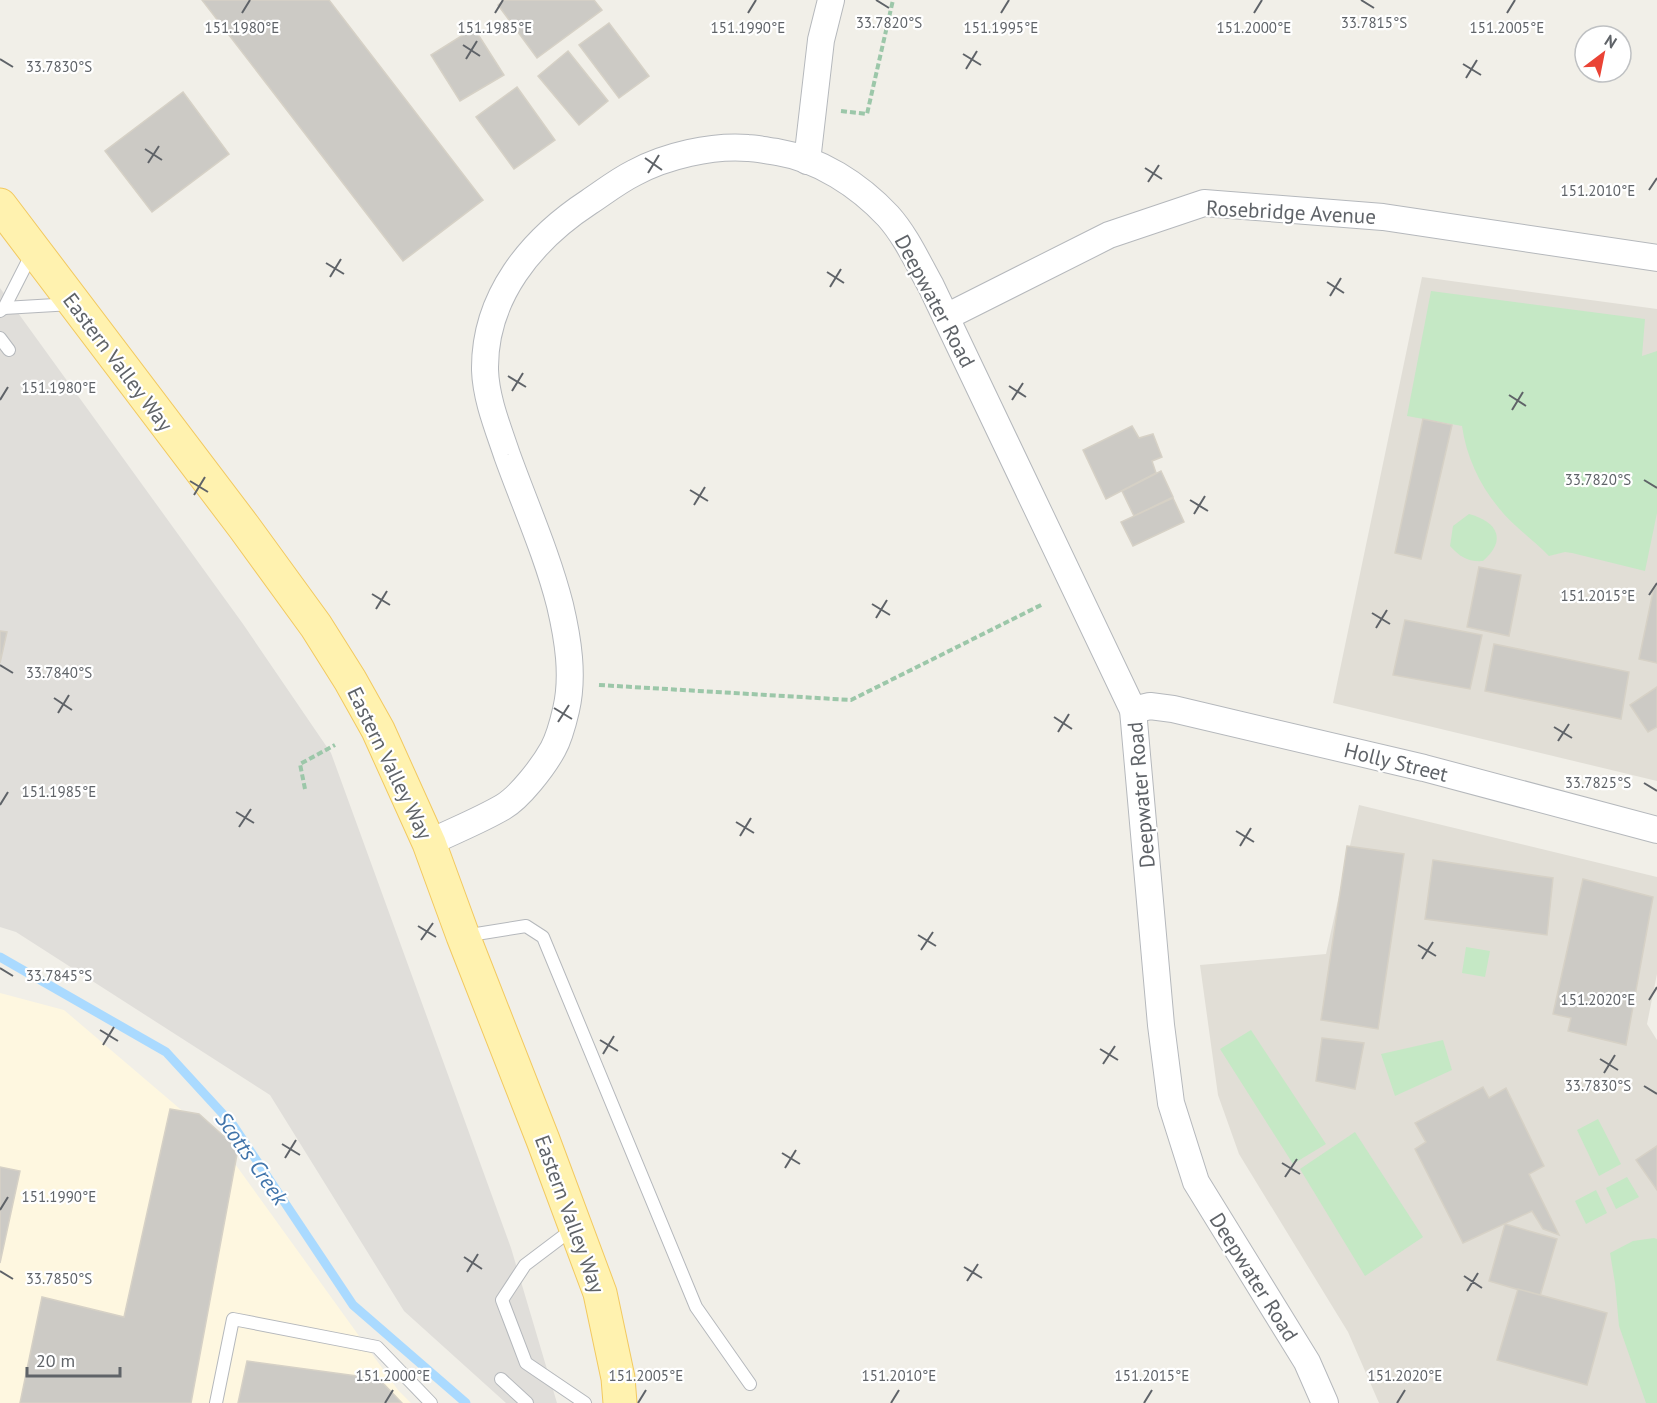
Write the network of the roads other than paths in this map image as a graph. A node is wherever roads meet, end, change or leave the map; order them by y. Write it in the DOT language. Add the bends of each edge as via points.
graph roads {
  1 [pos="831,0"];
  2 [pos="807,161"];
  3 [pos="0,205"];
  4 [pos="33,250"];
  5 [pos="1657,258"];
  6 [pos="74,304"];
  7 [pos="2,309"];
  8 [pos="946,317"];
  9 [pos="0,338"];
  10 [pos="9,350"];
  11 [pos="1133,710"];
  12 [pos="1657,830"];
  13 [pos="429,843"];
  14 [pos="463,936"];
  15 [pos="575,1227"];
  16 [pos="501,1379"];
  17 [pos="750,1384"];
  18 [pos="216,1403"];
  19 [pos="431,1403"];
  20 [pos="526,1403"];
  21 [pos="585,1403"];
  22 [pos="620,1403"];
  23 [pos="1324,1403"];
  1 -- 2 [label="street" via="821,40"];
  2 -- 8 [label="street, Deepwater Road" via="843,178 888,216"];
  2 -- 13 [label="street, Deepwater Road" via="748,148 712,149 635,172 583,206 540,242 505,286 488,338 485,370 489,398 551,573 563,619 570,673 567,709 553,749 506,806"];
  3 -- 4 [label="main road, Eastern Valley Way"];
  4 -- 6 [label="main road, Eastern Valley Way"];
  4 -- 7 [label="lane"];
  5 -- 8 [label="street, Rosebridge Avenue" via="1383,217 1204,203 1109,235"];
  6 -- 7 [label="lane"];
  6 -- 13 [label="main road, Eastern Valley Way" via="316,626 378,730"];
  8 -- 11 [label="street, Deepwater Road"];
  9 -- 10 [label="lane"];
  11 -- 12 [label="street, Holly Street" via="1150,706 1173,709 1435,771"];
  11 -- 23 [label="street, Deepwater Road" via="1170,1103 1196,1182 1307,1362"];
  13 -- 14 [label="main road, Eastern Valley Way"];
  14 -- 15 [label="main road, Eastern Valley Way"];
  14 -- 17 [label="lane" via="526,926 543,937 696,1307"];
  15 -- 21 [label="lane" via="525,1265 502,1300 526,1364"];
  15 -- 22 [label="main road, Eastern Valley Way" via="600,1293"];
  16 -- 20 [label="lane"];
  18 -- 19 [label="lane" via="233,1319 377,1347"];
}
